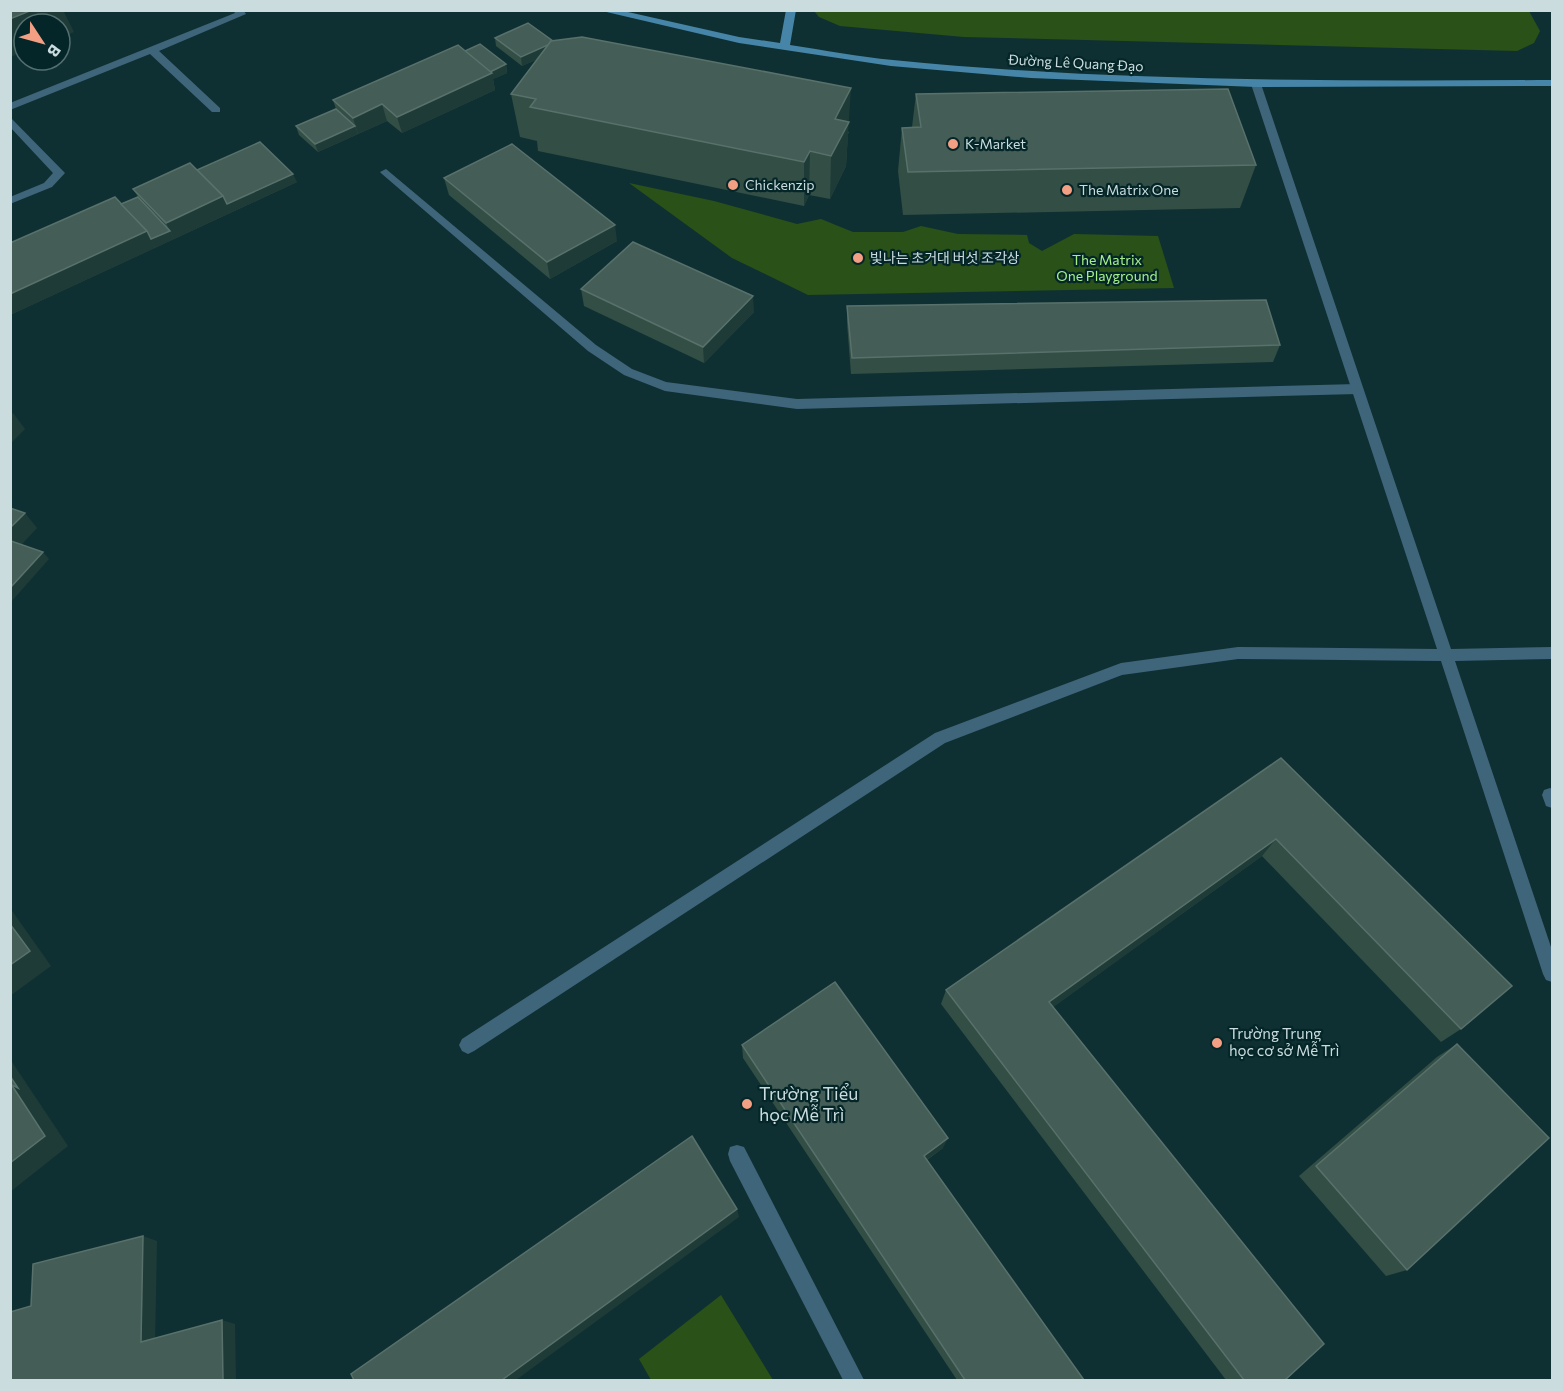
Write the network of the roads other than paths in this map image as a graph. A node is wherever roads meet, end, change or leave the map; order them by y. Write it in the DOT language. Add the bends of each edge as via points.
graph roads {
  1 [pos="238,10"];
  2 [pos="603,10"];
  3 [pos="791,10"];
  4 [pos="785,45"];
  5 [pos="152,50"];
  6 [pos="1552,83"];
  7 [pos="1256,84"];
  8 [pos="10,107"];
  9 [pos="216,110"];
  10 [pos="10,120"];
  11 [pos="386,172"];
  12 [pos="10,201"];
  13 [pos="1357,389"];
  14 [pos="1552,653"];
  15 [pos="1448,655"];
  16 [pos="1552,974"];
  17 [pos="468,1045"];
  18 [pos="737,1154"];
  19 [pos="854,1380"];
  1 -- 5 [label="street" via="241,14"];
  2 -- 4 [label="main road, Đường Lê Quang Đạo" via="707,34"];
  3 -- 4 [label="main road"];
  4 -- 7 [label="main road, Đường Lê Quang Đạo" via="891,63 1019,74"];
  5 -- 8 [label="street"];
  5 -- 9 [label="street"];
  6 -- 7 [label="main road, Đường Lê Quang Đạo"];
  7 -- 13 [label="street"];
  10 -- 12 [label="street" via="59,173 48,186"];
  11 -- 13 [label="street" via="592,348 628,372 665,386 797,404"];
  13 -- 15 [label="street"];
  14 -- 15 [label="street"];
  15 -- 16 [label="street"];
  15 -- 17 [label="street" via="1238,653 1121,669 940,738"];
  18 -- 19 [label="street"];
}
